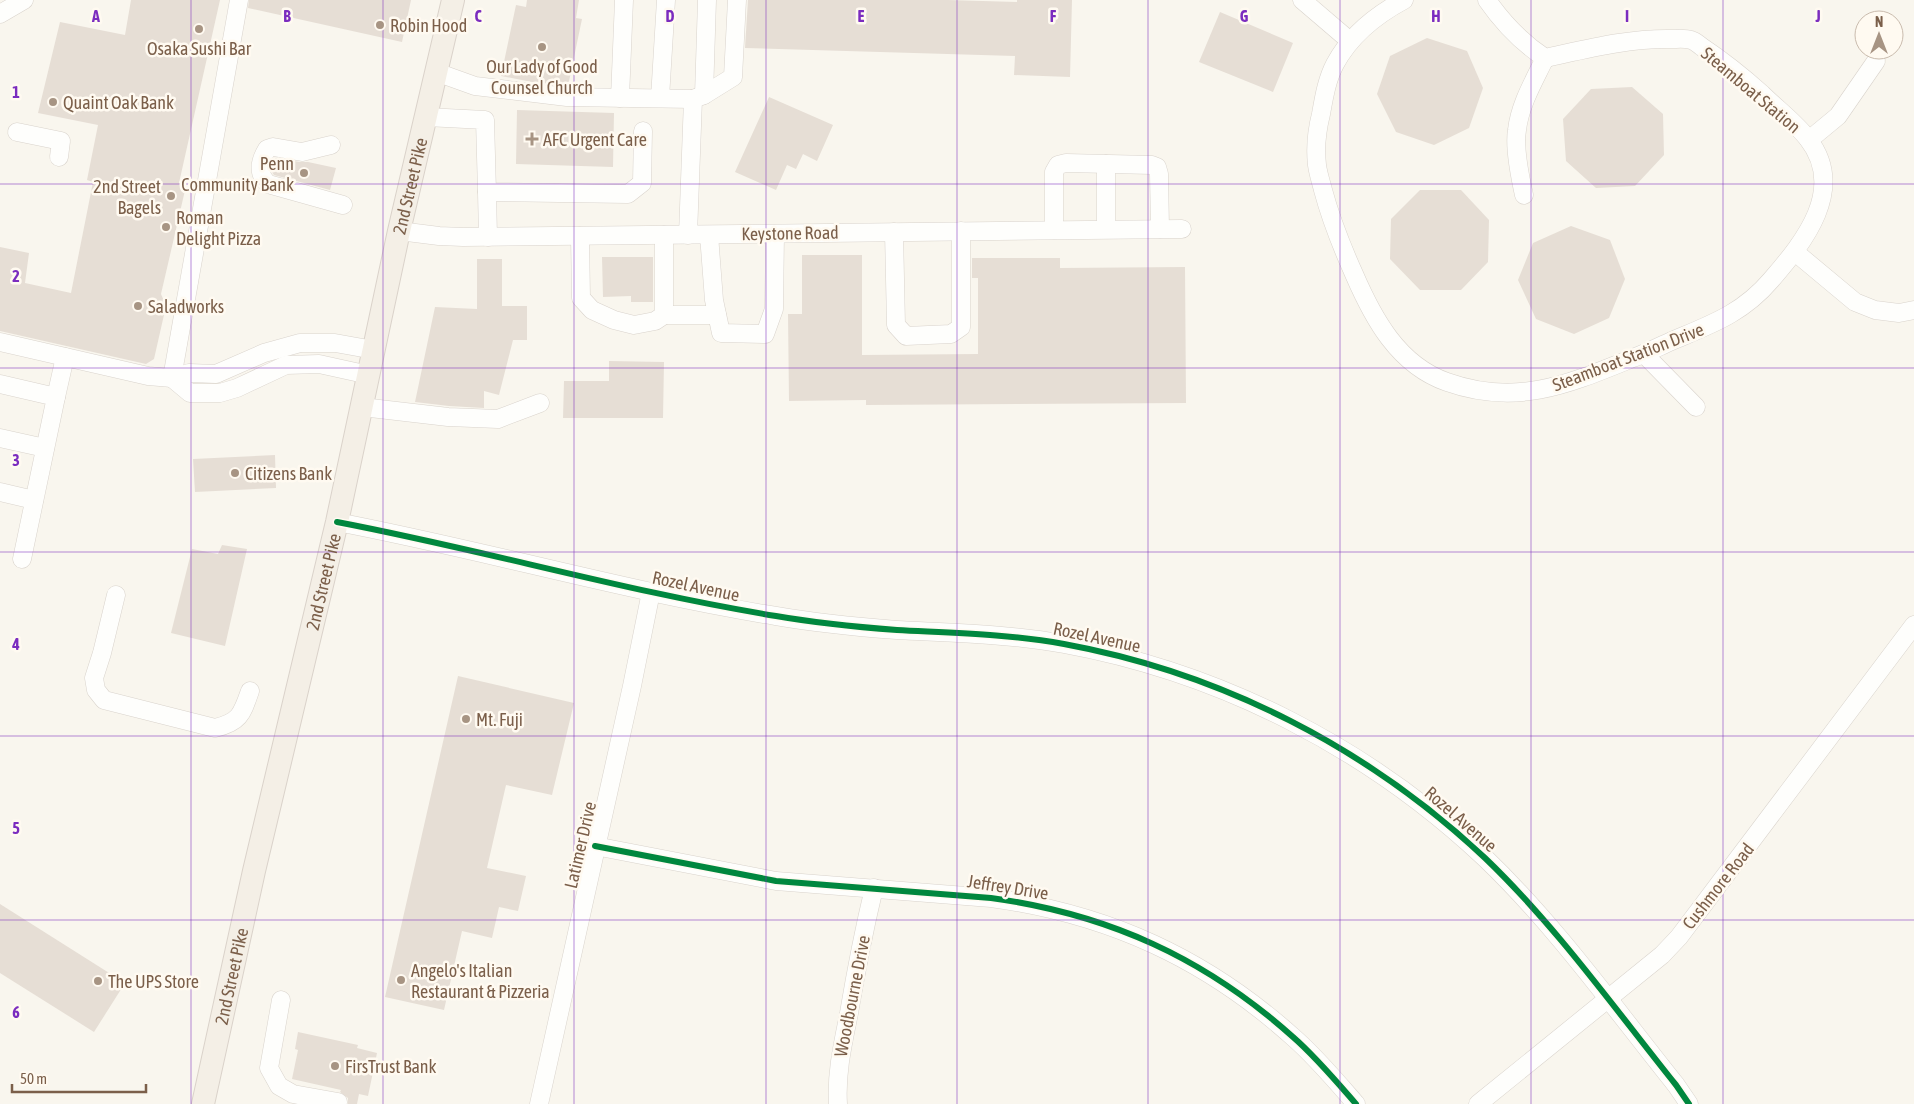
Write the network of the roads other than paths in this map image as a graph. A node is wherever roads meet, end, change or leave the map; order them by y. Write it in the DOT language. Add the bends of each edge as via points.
graph roads {
  1 [pos="24,0"];
  2 [pos="239,0"];
  3 [pos="453,0"];
  4 [pos="624,0"];
  5 [pos="666,0"];
  6 [pos="707,0"];
  7 [pos="737,0"];
  8 [pos="1302,0"];
  9 [pos="1404,0"];
  10 [pos="1488,0"];
  11 [pos="0,14"];
  12 [pos="1350,41"];
  13 [pos="1545,58"];
  14 [pos="1876,61"];
  15 [pos="436,72"];
  16 [pos="698,97"];
  17 [pos="620,98"];
  18 [pos="660,98"];
  19 [pos="426,117"];
  20 [pos="643,131"];
  21 [pos="17,132"];
  22 [pos="1809,140"];
  23 [pos="331,145"];
  24 [pos="59,157"];
  25 [pos="1106,164"];
  26 [pos="487,192"];
  27 [pos="1524,195"];
  28 [pos="343,205"];
  29 [pos="1160,229"];
  30 [pos="1182,229"];
  31 [pos="1054,230"];
  32 [pos="1106,230"];
  33 [pos="399,231"];
  34 [pos="961,231"];
  35 [pos="894,232"];
  36 [pos="709,234"];
  37 [pos="775,234"];
  38 [pos="664,235"];
  39 [pos="688,235"];
  40 [pos="580,236"];
  41 [pos="488,237"];
  42 [pos="1795,252"];
  43 [pos="1914,310"];
  44 [pos="664,315"];
  45 [pos="717,315"];
  46 [pos="0,342"];
  47 [pos="374,350"];
  48 [pos="1644,354"];
  49 [pos="65,357"];
  50 [pos="369,375"];
  51 [pos="172,378"];
  52 [pos="0,384"];
  53 [pos="56,397"];
  54 [pos="540,403"];
  55 [pos="362,407"];
  56 [pos="1696,407"];
  57 [pos="0,438"];
  58 [pos="45,448"];
  59 [pos="0,492"];
  60 [pos="34,500"];
  61 [pos="337,522"];
  62 [pos="22,559"];
  63 [pos="651,592"];
  64 [pos="116,595"];
  65 [pos="1914,626"];
  66 [pos="250,691"];
  67 [pos="595,846"];
  68 [pos="874,888"];
  69 [pos="1608,999"];
  70 [pos="281,1000"];
  71 [pos="338,1102"];
  72 [pos="203,1104"];
  73 [pos="539,1104"];
  74 [pos="838,1104"];
  75 [pos="1356,1104"];
  76 [pos="1478,1104"];
  77 [pos="1690,1104"];
  1 -- 11 [label="street"];
  2 -- 51 [label="street"];
  3 -- 15 [label="main road, 2nd Street Pike"];
  4 -- 17 [label="street"];
  5 -- 18 [label="street"];
  6 -- 16 [label="street"];
  7 -- 16 [label="street" via="732,77"];
  8 -- 12 [label="street"];
  9 -- 12 [label="street, Steamboat Station Drive" via="1370,22"];
  10 -- 13 [label="street" via="1501,20 1529,48"];
  12 -- 48 [label="street, Steamboat Station Drive" via="1334,66 1325,94 1318,128 1317,165 1332,222 1374,317 1396,348 1446,382 1513,394 1545,390 1578,380"];
  13 -- 22 [label="street, Steamboat Station" via="1655,38 1690,39 1756,88"];
  13 -- 27 [label="street" via="1526,98 1516,130"];
  14 -- 22 [label="street" via="1838,116"];
  15 -- 17 [label="street" via="475,86 567,97"];
  15 -- 19 [label="main road, 2nd Street Pike"];
  16 -- 18 [label="street"];
  16 -- 39 [label="street"];
  17 -- 18 [label="street"];
  19 -- 26 [label="street" via="485,120"];
  19 -- 33 [label="main road, 2nd Street Pike"];
  20 -- 26 [label="street" via="642,182 628,194"];
  21 -- 24 [label="street" via="62,141"];
  22 -- 42 [label="street, Steamboat Station" via="1822,166 1824,193 1815,220"];
  23 -- 28 [label="street" via="302,152 273,147 267,149 261,177 268,184"];
  25 -- 29 [label="street" via="1157,167"];
  25 -- 31 [label="street" via="1058,165 1054,172"];
  25 -- 32 [label="street"];
  26 -- 41 [label="street"];
  29 -- 30 [label="street, Keystone Road"];
  29 -- 32 [label="street, Keystone Road"];
  31 -- 32 [label="street, Keystone Road"];
  31 -- 34 [label="street, Keystone Road"];
  33 -- 41 [label="street, Keystone Road"];
  33 -- 47 [label="main road, 2nd Street Pike"];
  34 -- 35 [label="street, Keystone Road"];
  34 -- 35 [label="street" via="961,327 951,334 924,336 906,336 896,325"];
  35 -- 37 [label="street, Keystone Road"];
  36 -- 37 [label="street, Keystone Road"];
  36 -- 39 [label="street, Keystone Road"];
  36 -- 45 [label="street"];
  37 -- 45 [label="street" via="774,309 765,334 721,333"];
  38 -- 39 [label="street, Keystone Road"];
  38 -- 40 [label="street, Keystone Road"];
  38 -- 44 [label="street"];
  40 -- 41 [label="street, Keystone Road"];
  40 -- 44 [label="street" via="581,298 592,310 634,325 656,321"];
  42 -- 43 [label="street" via="1854,302 1875,310 1899,313"];
  42 -- 48 [label="street, Steamboat Station Drive" via="1759,294 1725,318"];
  44 -- 45 [label="street"];
  46 -- 49 [label="street"];
  47 -- 50 [label="main road, 2nd Street Pike"];
  47 -- 51 [label="street" via="335,343 300,343 264,353 216,374 188,373"];
  48 -- 56 [label="street"];
  49 -- 51 [label="street" via="148,376"];
  49 -- 53 [label="street"];
  50 -- 51 [label="street" via="318,364 286,365 220,393 190,393"];
  50 -- 55 [label="main road, 2nd Street Pike"];
  52 -- 53 [label="street"];
  53 -- 58 [label="street"];
  54 -- 55 [label="street" via="498,419"];
  55 -- 61 [label="main road, 2nd Street Pike"];
  57 -- 58 [label="street"];
  58 -- 60 [label="street"];
  59 -- 60 [label="street"];
  60 -- 62 [label="street"];
  61 -- 63 [label="street, Rozel Avenue"];
  61 -- 72 [label="main road, 2nd Street Pike" via="254,871"];
  63 -- 67 [label="street, Latimer Drive"];
  63 -- 69 [label="street, Rozel Avenue" via="714,606 844,626 1008,636 1063,644 1175,672 1264,707 1346,751 1434,813 1526,900"];
  64 -- 66 [label="street" via="94,678 96,690 104,700 215,728 242,714"];
  65 -- 69 [label="street, Cushmore Road" via="1679,937"];
  67 -- 68 [label="street, Jeffrey Drive" via="776,881"];
  67 -- 73 [label="street, Latimer Drive"];
  68 -- 74 [label="street, Woodbourne Drive" via="839,1064"];
  68 -- 75 [label="street, Jeffrey Drive" via="1018,901 1098,922 1150,941 1198,968 1266,1014 1316,1059"];
  69 -- 76 [label="street, Cushmore Road"];
  69 -- 77 [label="street, Rozel Avenue"];
  70 -- 71 [label="street" via="269,1068 279,1086 292,1094"];
}
